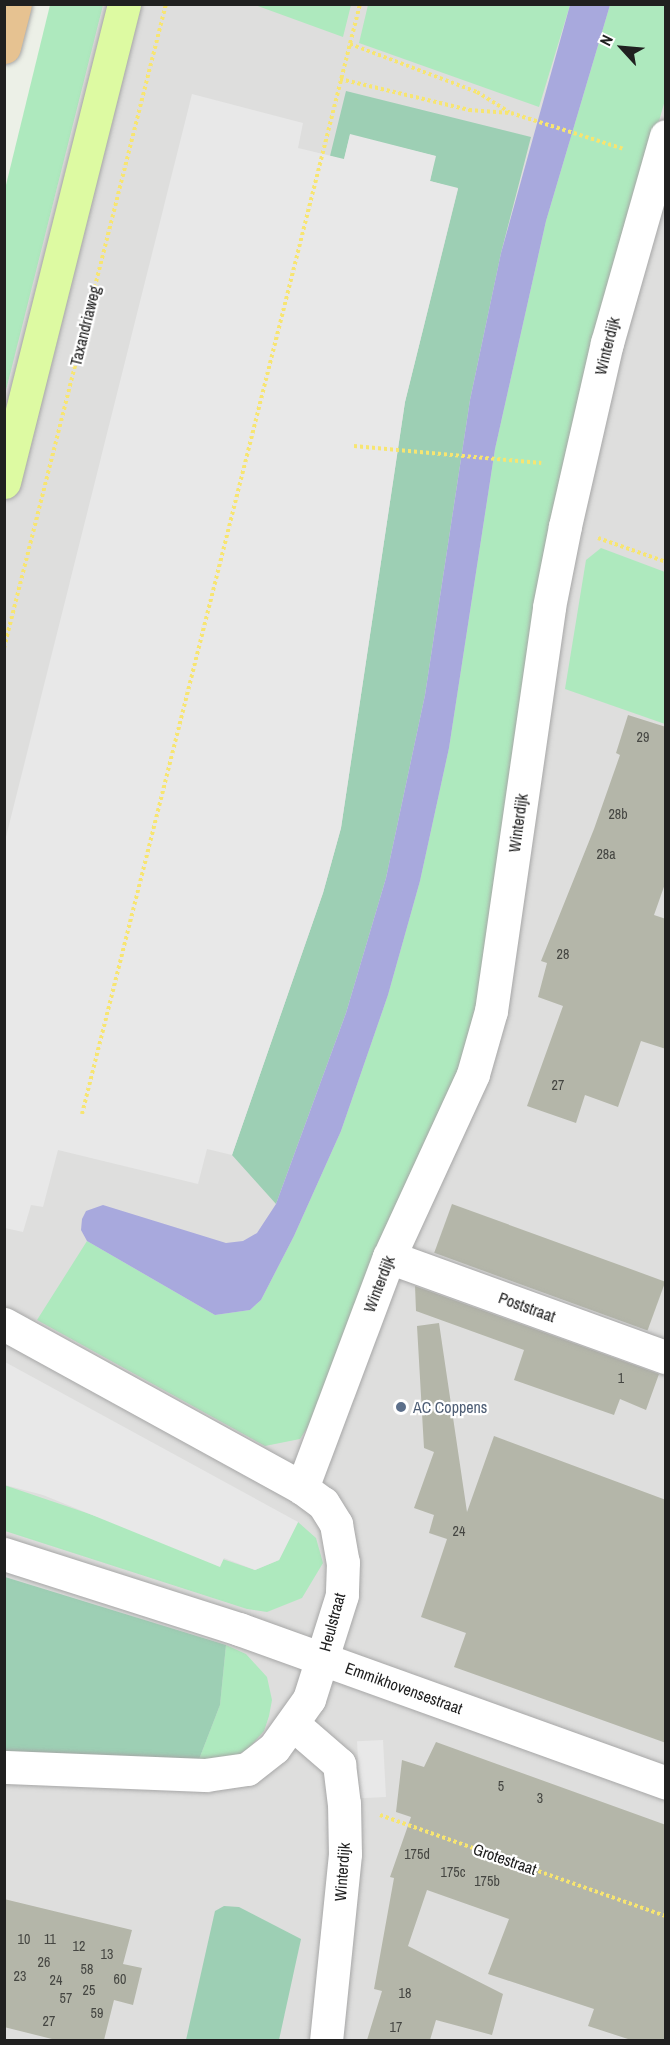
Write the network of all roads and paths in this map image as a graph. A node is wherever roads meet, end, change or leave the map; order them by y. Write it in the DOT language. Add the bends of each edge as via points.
graph roads {
  1 [pos="15,4"];
  2 [pos="124,4"];
  3 [pos="166,4"];
  4 [pos="360,4"];
  5 [pos="350,44"];
  6 [pos="4,47"];
  7 [pos="340,79"];
  8 [pos="511,113"];
  9 [pos="666,136"];
  10 [pos="630,151"];
  11 [pos="354,446"];
  12 [pos="525,462"];
  13 [pos="4,482"];
  14 [pos="565,526"];
  15 [pos="666,562"];
  16 [pos="4,648"];
  17 [pos="82,1114"];
  18 [pos="389,1257"];
  19 [pos="4,1324"];
  20 [pos="666,1357"];
  21 [pos="302,1488"];
  22 [pos="4,1554"];
  23 [pos="322,1658"];
  24 [pos="294,1725"];
  25 [pos="4,1767"];
  26 [pos="666,1783"];
  27 [pos="345,1803"];
  28 [pos="666,1916"];
  29 [pos="326,2040"];
  1 -- 6 [label="highway"];
  2 -- 13 [label="main road"];
  3 -- 16 [label="path, Taxandriaweg"];
  4 -- 5 [label="path"];
  5 -- 7 [label="path"];
  5 -- 8 [label="path" via="477,92"];
  7 -- 8 [label="path" via="469,110"];
  7 -- 17 [label="path"];
  8 -- 10 [label="path"];
  9 -- 14 [label="street, Winterdijk" via="607,343"];
  11 -- 12 [label="path"];
  14 -- 15 [label="path"];
  14 -- 18 [label="street, Winterdijk" via="549,608 491,1011 473,1074"];
  18 -- 20 [label="street, Poststraat"];
  18 -- 21 [label="street, Winterdijk"];
  19 -- 21 [label="street, Heulstraat"];
  21 -- 23 [label="street, Heulstraat" via="323,1503 336,1524 343,1562 342,1595"];
  22 -- 23 [label="street, Emmikhovensestraat"];
  23 -- 24 [label="street, Heulstraat" via="309,1699"];
  23 -- 26 [label="street, Emmikhovensestraat"];
  24 -- 25 [label="street, Heulstraat" via="248,1770 206,1775"];
  24 -- 27 [label="street, Winterdijk" via="339,1764"];
  27 -- 28 [label="path, Grotestraat"];
  27 -- 29 [label="street, Winterdijk" via="345,1854"];
}
